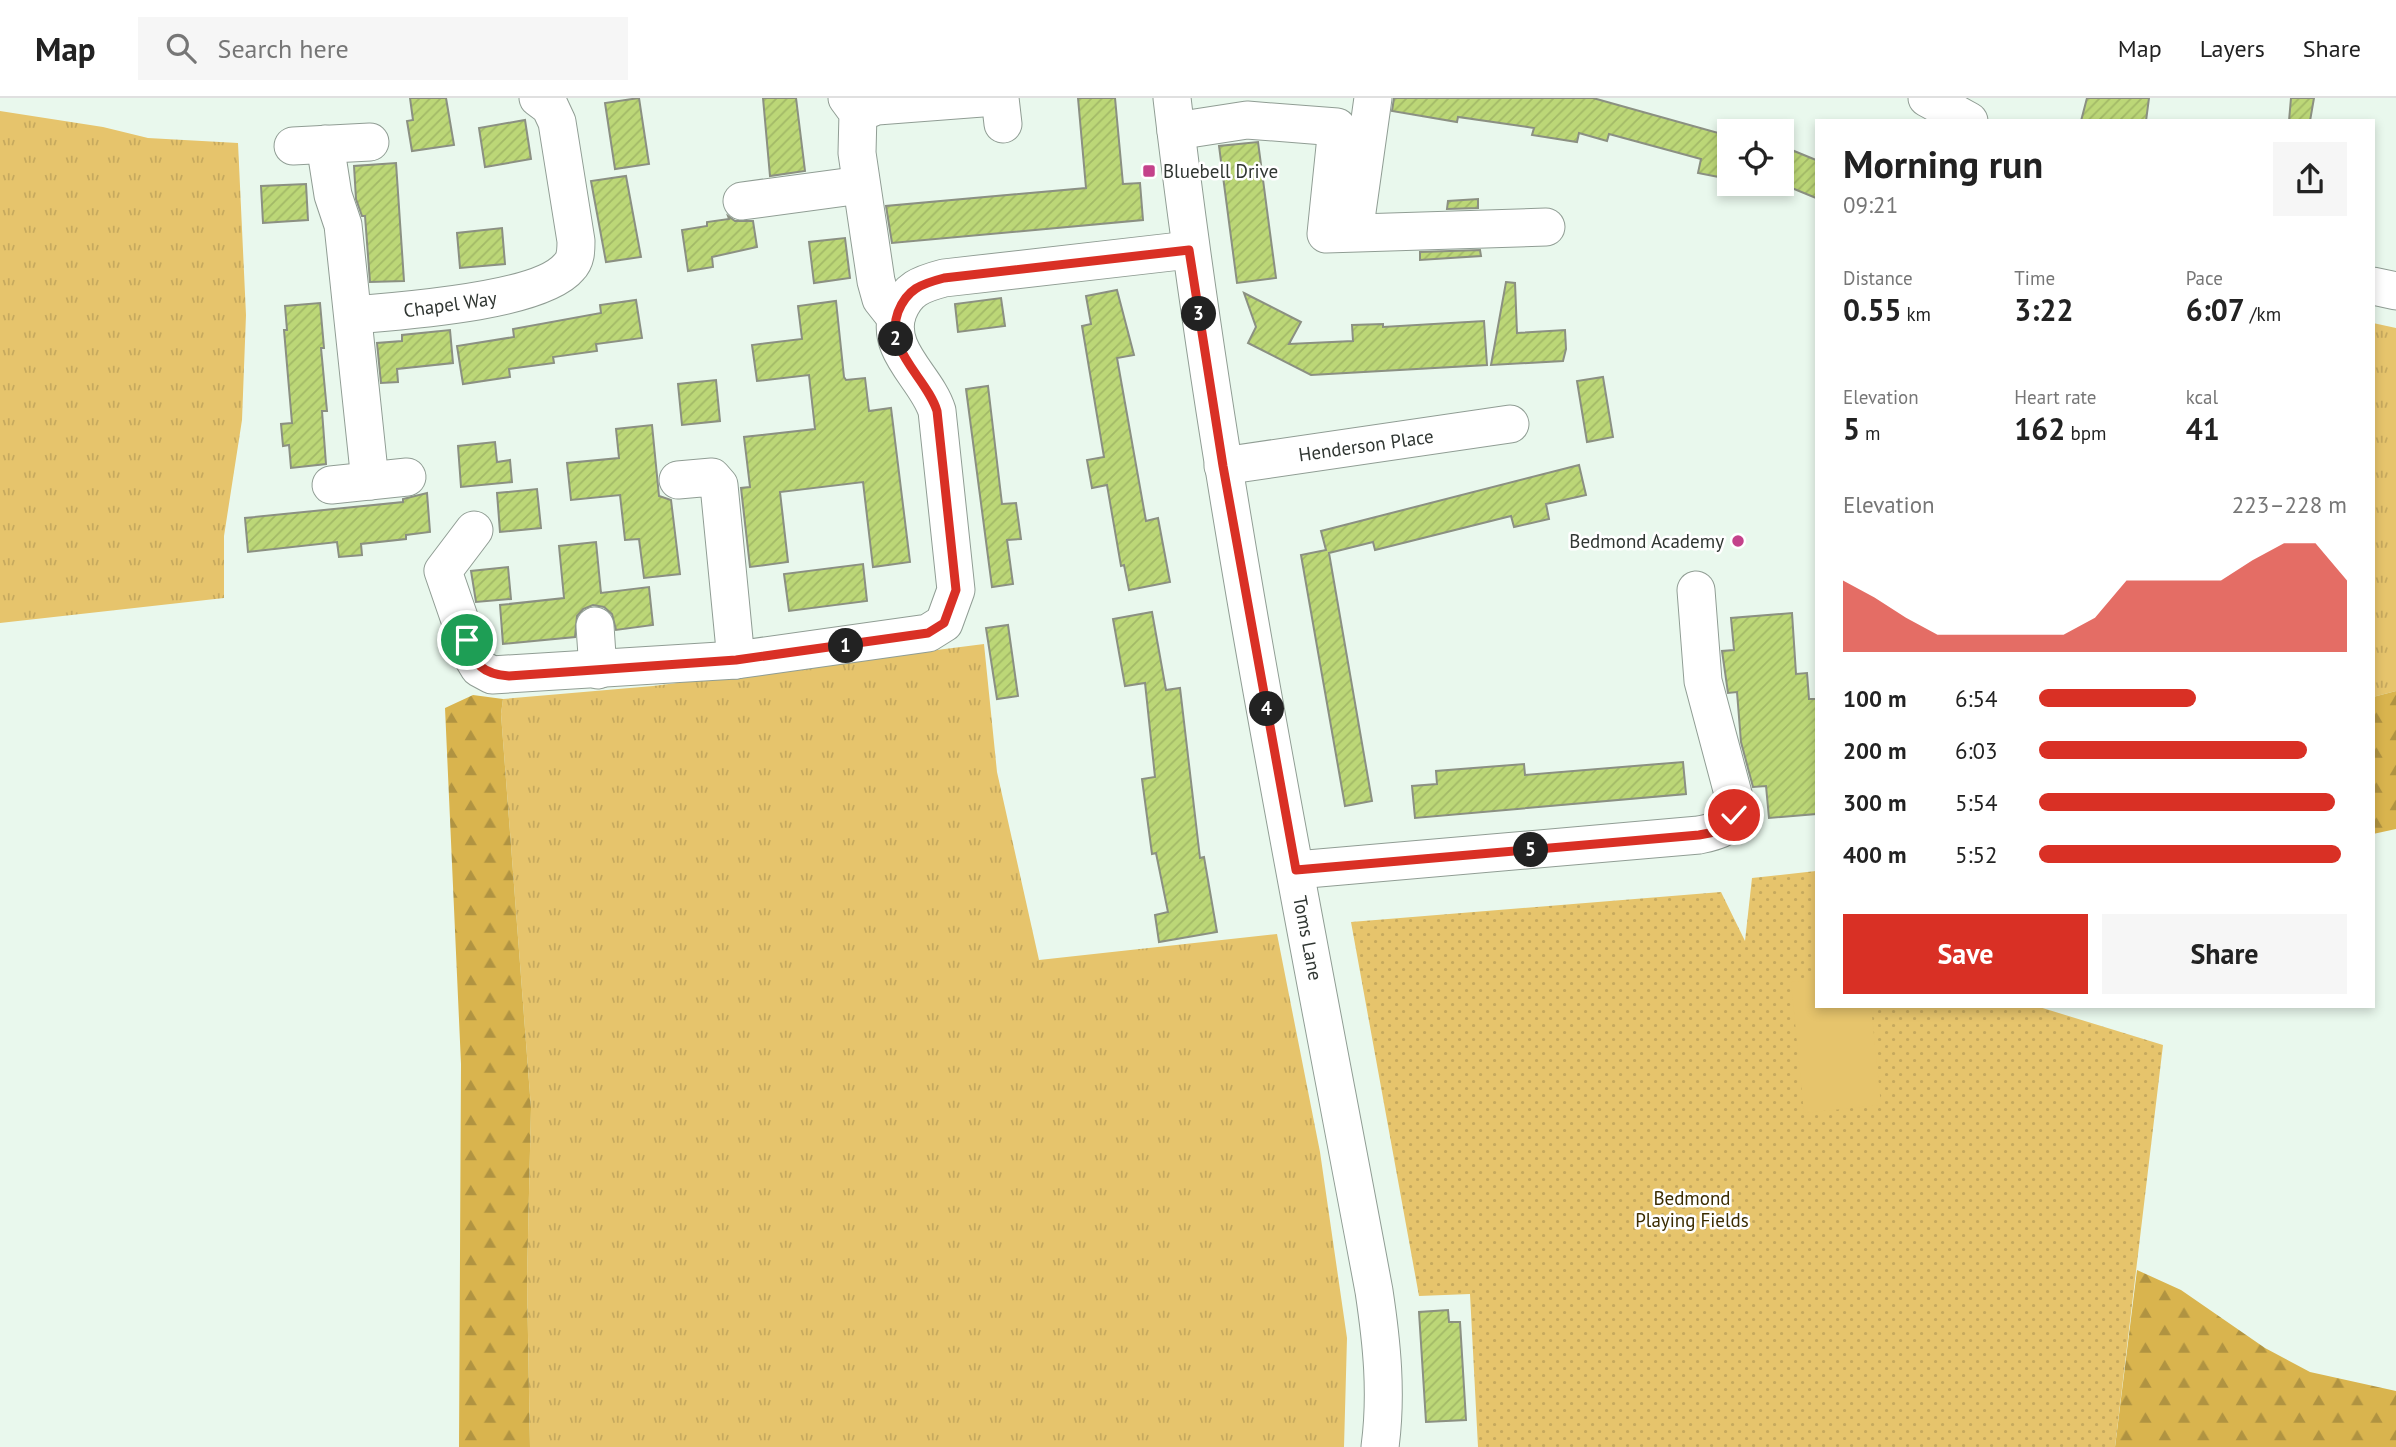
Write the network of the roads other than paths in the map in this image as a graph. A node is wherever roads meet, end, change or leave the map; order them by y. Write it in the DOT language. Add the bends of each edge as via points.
graph roads {
  1 [pos="1373,98"];
  2 [pos="555,101"];
  3 [pos="852,105"];
  4 [pos="995,107"];
  5 [pos="1174,115"];
  6 [pos="370,142"];
  7 [pos="861,185"];
  8 [pos="742,201"];
  9 [pos="1356,219"];
  10 [pos="1546,227"];
  11 [pos="1189,250"];
  12 [pos="2375,286"];
  13 [pos="2396,291"];
  14 [pos="354,316"];
  15 [pos="896,318"];
  16 [pos="1510,424"];
  17 [pos="1223,466"];
  18 [pos="407,477"];
  19 [pos="678,480"];
  20 [pos="370,481"];
  21 [pos="331,485"];
  22 [pos="474,530"];
  23 [pos="1696,590"];
  24 [pos="595,626"];
  25 [pos="736,660"];
  26 [pos="598,670"];
  27 [pos="1296,870"];
  28 [pos="1380,1447"];
  1 -- 9 [label="street"];
  2 -- 14 [label="street, Chapel Way" via="576,241 569,268 492,300"];
  3 -- 4 [label="street"];
  3 -- 7 [label="street"];
  5 -- 10 [label="street" via="1337,127 1326,234"];
  5 -- 11 [label="street, Toms Lane"];
  6 -- 14 [label="street" via="309,145 331,185 343,225"];
  7 -- 8 [label="street"];
  7 -- 15 [label="street" via="881,299"];
  11 -- 15 [label="street" via="944,278 911,291"];
  11 -- 17 [label="street, Toms Lane"];
  12 -- 13 [label="street"];
  14 -- 20 [label="street"];
  15 -- 25 [label="street" via="897,344 937,411 956,590 952,607 944,623 928,633"];
  16 -- 17 [label="street, Henderson Place"];
  17 -- 27 [label="street, Toms Lane"];
  18 -- 20 [label="street"];
  19 -- 25 [label="street" via="712,477 719,485"];
  20 -- 21 [label="street"];
  22 -- 26 [label="street" via="443,571 479,668 509,676"];
  23 -- 27 [label="street" via="1703,681 1735,805 1730,823 1720,831"];
  24 -- 26 [label="street"];
  25 -- 26 [label="street"];
  27 -- 28 [label="street, Toms Lane" via="1374,1291 1383,1353"];
}
